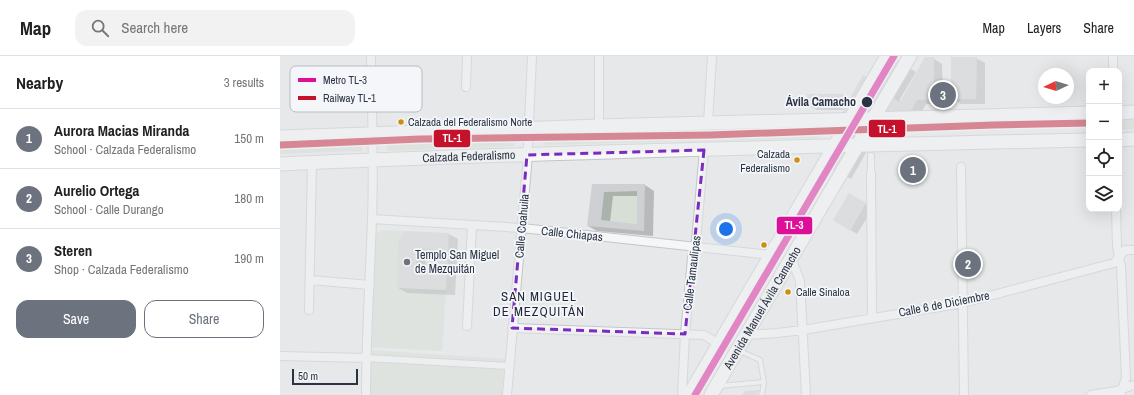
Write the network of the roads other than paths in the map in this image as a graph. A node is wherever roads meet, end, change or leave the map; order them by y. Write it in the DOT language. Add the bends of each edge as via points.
graph roads {
  1 [pos="371,56"];
  2 [pos="467,56"];
  3 [pos="532,56"];
  4 [pos="600,56"];
  5 [pos="712,56"];
  6 [pos="887,56"];
  7 [pos="910,56"];
  8 [pos="1113,56"];
  9 [pos="371,66"];
  10 [pos="1113,68"];
  11 [pos="466,87"];
  12 [pos="372,112"];
  13 [pos="1134,112"];
  14 [pos="1086,113"];
  15 [pos="1122,113"];
  16 [pos="873,119"];
  17 [pos="850,120"];
  18 [pos="708,124"];
  19 [pos="599,126"];
  20 [pos="529,128"];
  21 [pos="372,134"];
  22 [pos="280,137"];
  23 [pos="1134,139"];
  24 [pos="1086,140"];
  25 [pos="1122,140"];
  26 [pos="834,146"];
  27 [pos="858,146"];
  28 [pos="704,150"];
  29 [pos="527,155"];
  30 [pos="871,156"];
  31 [pos="373,160"];
  32 [pos="312,163"];
  33 [pos="280,164"];
  34 [pos="962,167"];
  35 [pos="871,173"];
  36 [pos="1116,212"];
  37 [pos="372,219"];
  38 [pos="472,225"];
  39 [pos="522,228"];
  40 [pos="694,247"];
  41 [pos="1134,250"];
  42 [pos="771,255"];
  43 [pos="1119,258"];
  44 [pos="792,260"];
  45 [pos="310,280"];
  46 [pos="370,285"];
  47 [pos="963,303"];
  48 [pos="309,310"];
  49 [pos="739,310"];
  50 [pos="756,318"];
  51 [pos="872,318"];
  52 [pos="467,326"];
  53 [pos="512,328"];
  54 [pos="803,330"];
  55 [pos="685,334"];
  56 [pos="747,334"];
  57 [pos="718,344"];
  58 [pos="738,350"];
  59 [pos="280,356"];
  60 [pos="366,358"];
  61 [pos="509,366"];
  62 [pos="764,382"];
  63 [pos="1134,385"];
  64 [pos="714,391"];
  65 [pos="1121,392"];
  66 [pos="366,395"];
  67 [pos="507,395"];
  68 [pos="682,395"];
  69 [pos="689,395"];
  70 [pos="762,395"];
  71 [pos="806,395"];
  72 [pos="964,395"];
  73 [pos="1091,395"];
  1 -- 9 [label="street"];
  2 -- 11 [label="street"];
  3 -- 20 [label="street, Calle Coahuila"];
  4 -- 19 [label="street"];
  5 -- 18 [label="street"];
  6 -- 17 [label="main road, Avenida Manuel Ávila Camacho"];
  7 -- 16 [label="main road, Avenida Manuel Ávila Camacho"];
  8 -- 10 [label="street"];
  12 -- 21 [label="street"];
  13 -- 15 [label="main road"];
  14 -- 16 [label="main road"];
  16 -- 17 [label="main road"];
  16 -- 27 [label="main road, Avenida Manuel Ávila Camacho"];
  17 -- 18 [label="main road"];
  17 -- 26 [label="main road, Avenida Manuel Ávila Camacho"];
  18 -- 19 [label="main road"];
  19 -- 20 [label="main road"];
  20 -- 21 [label="main road"];
  20 -- 29 [label="street, Calle Coahuila"];
  21 -- 22 [label="main road"];
  21 -- 31 [label="street"];
  23 -- 25 [label="main road"];
  24 -- 27 [label="main road, Calzada Federalismo"];
  26 -- 27 [label="main road, Calzada Federalismo"];
  26 -- 28 [label="main road, Calzada Federalismo"];
  26 -- 42 [label="main road, Avenida Manuel Ávila Camacho"];
  27 -- 44 [label="main road, Avenida Manuel Ávila Camacho"];
  28 -- 29 [label="main road, Calzada Federalismo"];
  28 -- 40 [label="street, Calle Tamaulipas"];
  29 -- 31 [label="main road, Calzada Federalismo"];
  29 -- 39 [label="street, Calle Coahuila"];
  30 -- 35 [label="street"];
  31 -- 32 [label="main road, Calzada Federalismo"];
  31 -- 37 [label="street"];
  32 -- 33 [label="main road, Calzada Federalismo"];
  32 -- 45 [label="street"];
  34 -- 47 [label="street"];
  35 -- 51 [label="street"];
  36 -- 43 [label="street"];
  37 -- 38 [label="street, Calle Chiapas"];
  37 -- 46 [label="street"];
  38 -- 39 [label="street, Calle Chiapas"];
  38 -- 52 [label="street"];
  39 -- 40 [label="street, Calle Chiapas"];
  39 -- 53 [label="street, Calle Coahuila"];
  40 -- 42 [label="street, Calle Chiapas"];
  40 -- 55 [label="street, Calle Tamaulipas"];
  41 -- 43 [label="street, Calle 6 de Diciembre" via="1126,250"];
  42 -- 49 [label="main road, Avenida Manuel Ávila Camacho"];
  43 -- 47 [label="street, Calle 6 de Diciembre" via="1114,263"];
  43 -- 65 [label="street" via="1126,378"];
  44 -- 50 [label="main road, Avenida Manuel Ávila Camacho"];
  44 -- 54 [label="street" via="800,281"];
  45 -- 46 [label="street"];
  45 -- 48 [label="street"];
  46 -- 60 [label="street"];
  47 -- 51 [label="street, Calle 6 de Diciembre"];
  47 -- 72 [label="street"];
  49 -- 50 [label="main road"];
  49 -- 57 [label="main road, Avenida Manuel Ávila Camacho"];
  50 -- 56 [label="main road, Avenida Manuel Ávila Camacho"];
  51 -- 54 [label="street, Calle 6 de Diciembre"];
  53 -- 55 [label="street"];
  53 -- 61 [label="street, Calle Coahuila"];
  54 -- 56 [label="street, Calle 6 de Diciembre"];
  54 -- 71 [label="street"];
  55 -- 57 [label="street" via="704,335"];
  55 -- 68 [label="street, Calle Tamaulipas"];
  56 -- 58 [label="main road, Avenida Manuel Ávila Camacho"];
  57 -- 69 [label="main road, Avenida Manuel Ávila Camacho"];
  58 -- 62 [label="lane" via="760,360"];
  58 -- 64 [label="main road, Avenida Manuel Ávila Camacho"];
  59 -- 60 [label="street"];
  60 -- 61 [label="street"];
  60 -- 66 [label="street"];
  61 -- 67 [label="street, Calle Coahuila"];
  62 -- 64 [label="lane"];
  62 -- 70 [label="lane"];
  63 -- 65 [label="street"];
  65 -- 73 [label="street"];
}
